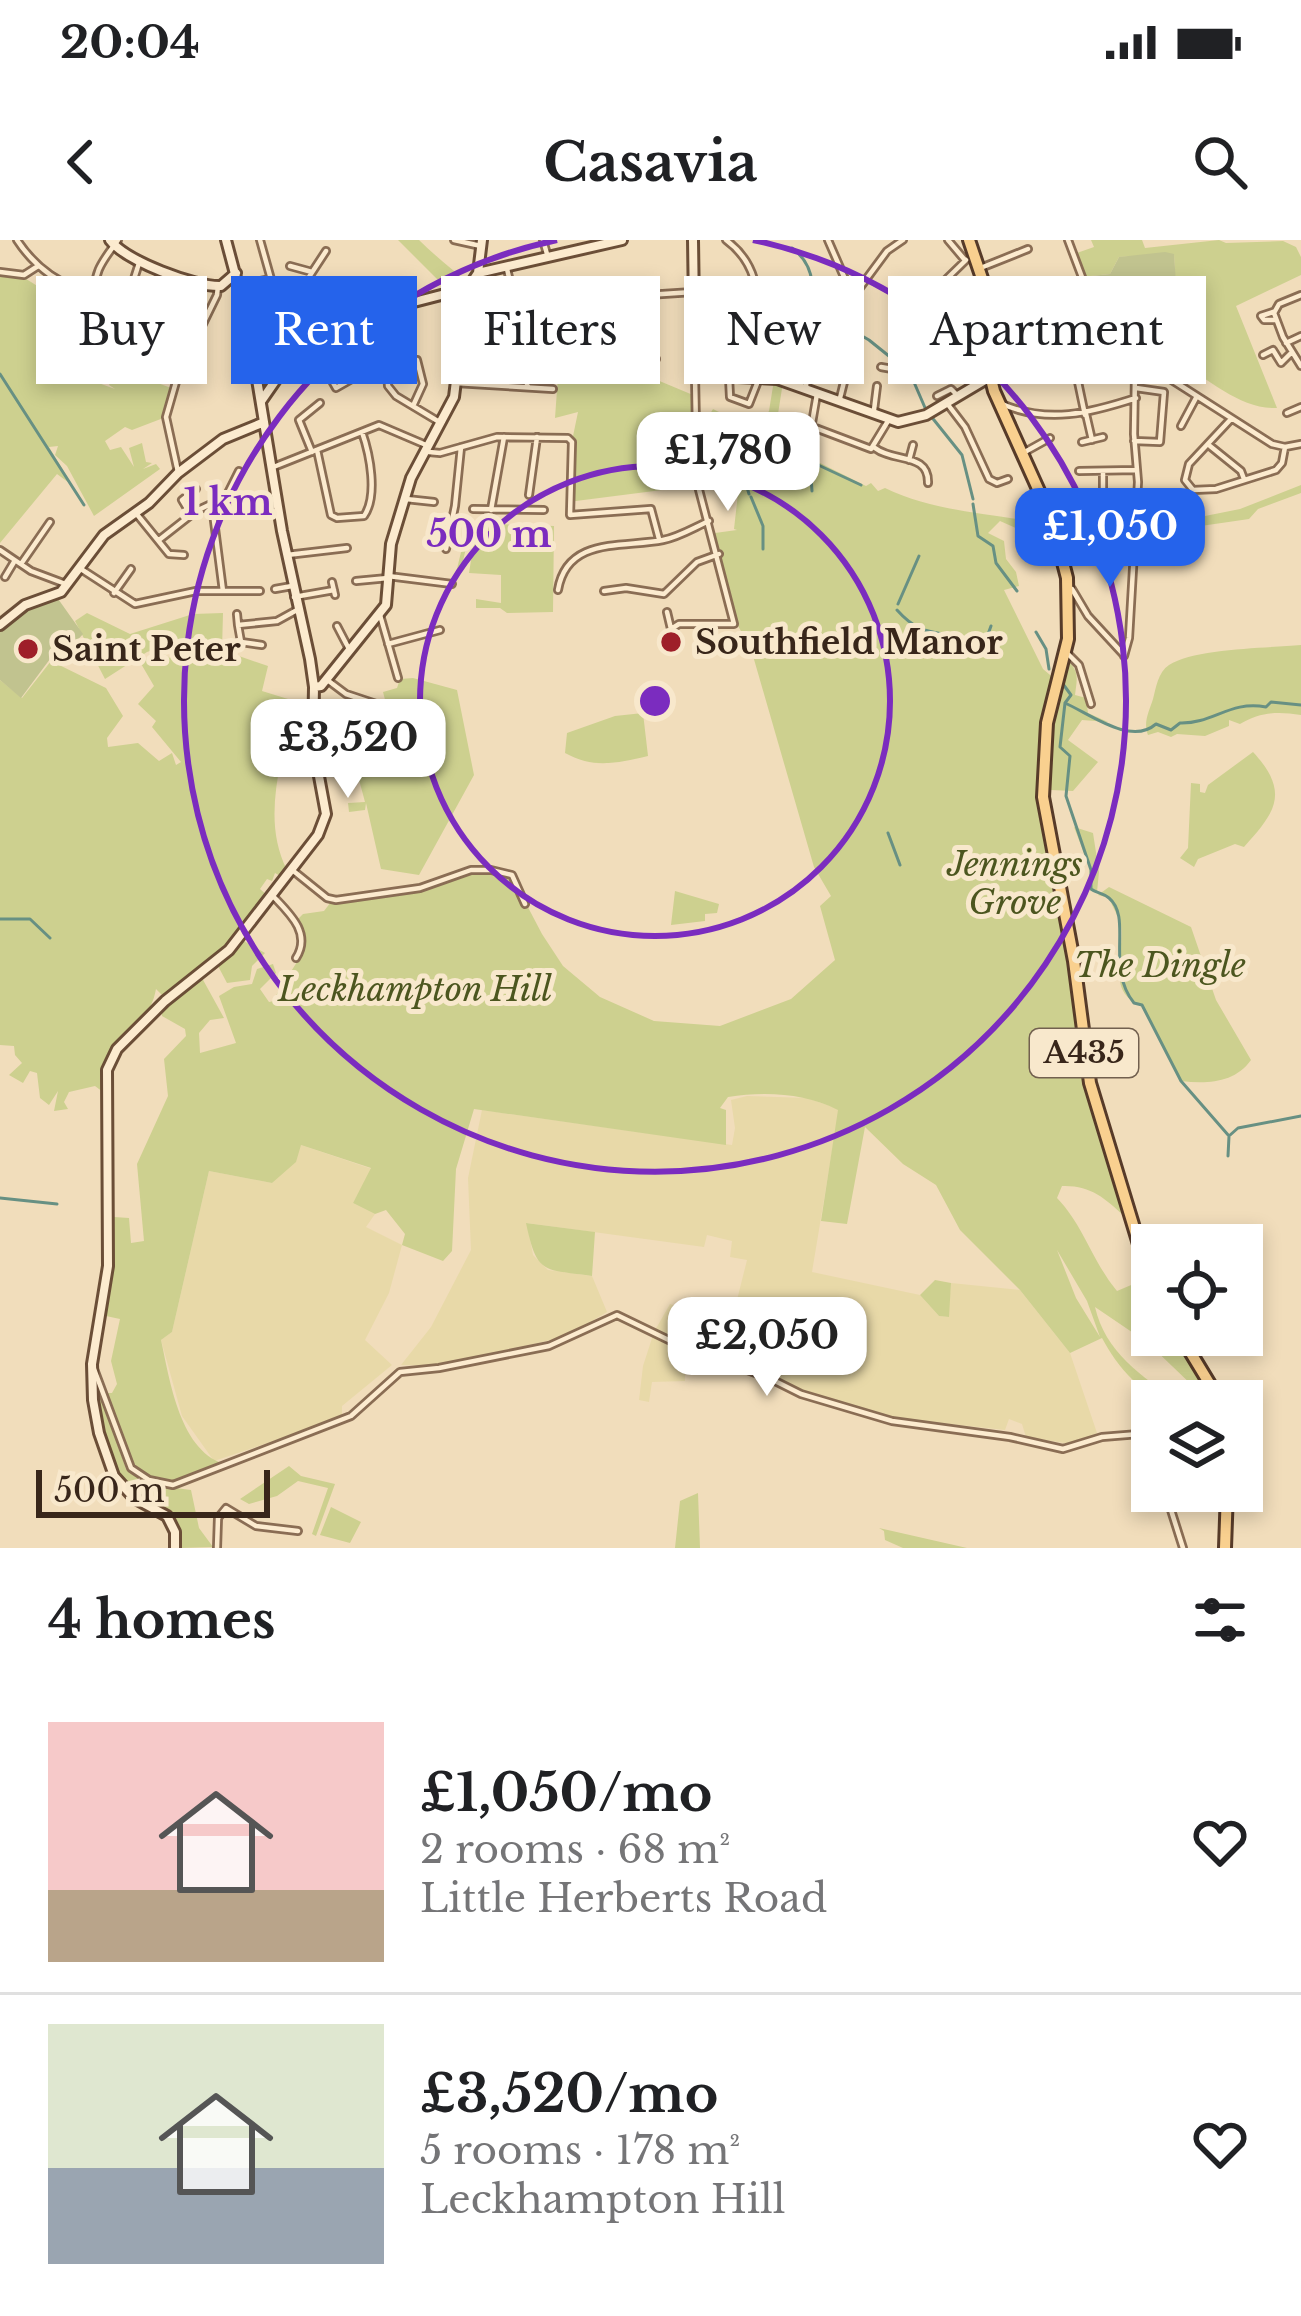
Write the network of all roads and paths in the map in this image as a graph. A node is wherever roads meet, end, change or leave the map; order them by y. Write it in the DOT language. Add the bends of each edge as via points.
graph roads {
  1 [pos="31,240"];
  2 [pos="226,240"];
  3 [pos="260,240"];
  4 [pos="454,240"];
  5 [pos="543,240"];
  6 [pos="574,240"];
  7 [pos="622,240"];
  8 [pos="693,240"];
  9 [pos="726,240"];
  10 [pos="828,240"];
  11 [pos="884,240"];
  12 [pos="903,240"];
  13 [pos="948,240"];
  14 [pos="969,240"];
  15 [pos="1069,240"];
  16 [pos="114,242"];
  17 [pos="19,243"];
  18 [pos="481,243"];
  19 [pos="891,247"];
  20 [pos="1028,249"];
  21 [pos="326,251"];
  22 [pos="577,252"];
  23 [pos="140,260"];
  24 [pos="548,260"];
  25 [pos="972,262"];
  26 [pos="38,266"];
  27 [pos="290,266"];
  28 [pos="507,269"];
  29 [pos="0,272"];
  30 [pos="312,272"];
  31 [pos="236,273"];
  32 [pos="478,273"];
  33 [pos="55,276"];
  34 [pos="98,276"];
  35 [pos="135,276"];
  36 [pos="177,276"];
  37 [pos="237,276"];
  38 [pos="270,276"];
  39 [pos="311,276"];
  40 [pos="476,276"];
  41 [pos="509,276"];
  42 [pos="693,276"];
  43 [pos="754,276"];
  44 [pos="979,276"];
  45 [pos="1081,276"];
  46 [pos="207,284"];
  47 [pos="218,286"];
  48 [pos="441,295"];
  49 [pos="1301,295"];
  50 [pos="1274,311"];
  51 [pos="207,314"];
  52 [pos="1276,320"];
  53 [pos="1301,336"];
  54 [pos="1286,343"];
  55 [pos="1292,352"];
  56 [pos="1263,355"];
  57 [pos="1301,366"];
  58 [pos="881,368"];
  59 [pos="175,384"];
  60 [pos="259,384"];
  61 [pos="456,384"];
  62 [pos="484,384"];
  63 [pos="527,384"];
  64 [pos="695,384"];
  65 [pos="729,384"];
  66 [pos="758,384"];
  67 [pos="791,384"];
  68 [pos="806,384"];
  69 [pos="844,384"];
  70 [pos="971,384"];
  71 [pos="992,384"];
  72 [pos="1079,384"];
  73 [pos="1136,384"];
  74 [pos="1177,384"];
  75 [pos="877,386"];
  76 [pos="527,387"];
  77 [pos="1136,388"];
  78 [pos="554,389"];
  79 [pos="806,389"];
  80 [pos="817,394"];
  81 [pos="1197,397"];
  82 [pos="1136,398"];
  83 [pos="941,399"];
  84 [pos="262,400"];
  85 [pos="839,402"];
  86 [pos="320,403"];
  87 [pos="998,403"];
  88 [pos="412,406"];
  89 [pos="1301,407"];
  90 [pos="1015,410"];
  91 [pos="1287,413"];
  92 [pos="1086,414"];
  93 [pos="872,416"];
  94 [pos="789,418"];
  95 [pos="1232,419"];
  96 [pos="888,421"];
  97 [pos="262,423"];
  98 [pos="441,423"];
  99 [pos="1006,424"];
  100 [pos="812,426"];
  101 [pos="1181,426"];
  102 [pos="362,432"];
  103 [pos="504,437"];
  104 [pos="537,437"];
  105 [pos="1103,437"];
  106 [pos="1050,438"];
  107 [pos="1092,440"];
  108 [pos="1134,441"];
  109 [pos="1082,442"];
  110 [pos="1301,444"];
  111 [pos="913,445"];
  112 [pos="1210,446"];
  113 [pos="425,447"];
  114 [pos="461,447"];
  115 [pos="1285,447"];
  116 [pos="875,448"];
  117 [pos="315,451"];
  118 [pos="1022,454"];
  119 [pos="909,460"];
  120 [pos="271,468"];
  121 [pos="1137,470"];
  122 [pos="238,471"];
  123 [pos="1079,471"];
  124 [pos="1102,472"];
  125 [pos="178,473"];
  126 [pos="1008,479"];
  127 [pos="1244,481"];
  128 [pos="928,483"];
  129 [pos="196,489"];
  130 [pos="529,495"];
  131 [pos="406,499"];
  132 [pos="434,502"];
  133 [pos="212,505"];
  134 [pos="473,509"];
  135 [pos="491,509"];
  136 [pos="1103,509"];
  137 [pos="544,510"];
  138 [pos="135,512"];
  139 [pos="190,515"];
  140 [pos="1134,516"];
  141 [pos="1168,516"];
  142 [pos="710,521"];
  143 [pos="50,522"];
  144 [pos="659,539"];
  145 [pos="159,540"];
  146 [pos="347,548"];
  147 [pos="446,549"];
  148 [pos="0,550"];
  149 [pos="719,554"];
  150 [pos="184,555"];
  151 [pos="287,555"];
  152 [pos="18,562"];
  153 [pos="81,569"];
  154 [pos="131,569"];
  155 [pos="388,577"];
  156 [pos="4,578"];
  157 [pos="356,581"];
  158 [pos="452,584"];
  159 [pos="68,585"];
  160 [pos="292,586"];
  161 [pos="1067,586"];
  162 [pos="274,589"];
  163 [pos="333,589"];
  164 [pos="558,590"];
  165 [pos="223,591"];
  166 [pos="604,591"];
  167 [pos="260,592"];
  168 [pos="114,593"];
  169 [pos="295,597"];
  170 [pos="298,610"];
  171 [pos="667,612"];
  172 [pos="237,614"];
  173 [pos="380,615"];
  174 [pos="0,625"];
  175 [pos="238,625"];
  176 [pos="337,626"];
  177 [pos="440,630"];
  178 [pos="1129,638"];
  179 [pos="388,644"];
  180 [pos="262,646"];
  181 [pos="1116,647"];
  182 [pos="350,649"];
  183 [pos="1065,651"];
  184 [pos="398,679"];
  185 [pos="321,684"];
  186 [pos="376,704"];
  187 [pos="1091,704"];
  188 [pos="312,705"];
  189 [pos="373,728"];
  190 [pos="291,869"];
  191 [pos="272,895"];
  192 [pos="525,904"];
  193 [pos="296,958"];
  194 [pos="1136,1224"];
  195 [pos="92,1364"];
  196 [pos="1131,1435"];
  197 [pos="1172,1512"];
  198 [pos="1226,1512"];
  199 [pos="298,1531"];
  200 [pos="175,1548"];
  201 [pos="217,1548"];
  202 [pos="1183,1548"];
  203 [pos="1225,1548"];
  1 -- 17 [label="street"];
  2 -- 31 [label="street"];
  3 -- 38 [label="street"];
  4 -- 18 [label="street"];
  5 -- 24 [label="street"];
  6 -- 22 [label="street"];
  7 -- 22 [label="street"];
  8 -- 42 [label="street"];
  9 -- 43 [label="street"];
  10 -- 19 [label="street" via="857,295"];
  11 -- 19 [label="street"];
  12 -- 19 [label="street"];
  13 -- 25 [label="street"];
  14 -- 25 [label="main road, A435"];
  15 -- 45 [label="street"];
  16 -- 23 [label="street"];
  16 -- 34 [label="street"];
  17 -- 26 [label="street"];
  18 -- 32 [label="street"];
  20 -- 25 [label="street"];
  21 -- 30 [label="street"];
  22 -- 24 [label="street"];
  23 -- 35 [label="street"];
  23 -- 36 [label="street"];
  24 -- 28 [label="street"];
  25 -- 44 [label="main road, A435"];
  25 -- 58 [label="street" via="926,299 898,370"];
  26 -- 29 [label="street" via="24,275"];
  26 -- 33 [label="street"];
  27 -- 30 [label="street"];
  28 -- 32 [label="street"];
  28 -- 41 [label="street"];
  30 -- 39 [label="street"];
  31 -- 37 [label="street"];
  31 -- 47 [label="street"];
  32 -- 40 [label="street"];
  46 -- 47 [label="street"];
  47 -- 51 [label="street"];
  48 -- 84 [label="street" via="336,322 290,361"];
  49 -- 50 [label="street"];
  50 -- 52 [label="street"];
  50 -- 52 [label="street" via="1262,316"];
  52 -- 54 [label="street"];
  53 -- 54 [label="street"];
  54 -- 55 [label="street"];
  55 -- 56 [label="street" via="1281,364 1271,350"];
  55 -- 57 [label="street"];
  59 -- 125 [label="street" via="166,417"];
  60 -- 84 [label="street"];
  61 -- 98 [label="street"];
  62 -- 76 [label="street"];
  63 -- 76 [label="street"];
  64 -- 142 [label="street" via="697,482"];
  65 -- 66 [label="street" via="729,395 748,404"];
  67 -- 79 [label="street"];
  68 -- 79 [label="street"];
  69 -- 85 [label="street"];
  70 -- 83 [label="street"];
  71 -- 87 [label="main road, A435"];
  72 -- 92 [label="street"];
  73 -- 77 [label="street"];
  74 -- 81 [label="street"];
  75 -- 93 [label="street"];
  76 -- 78 [label="street"];
  77 -- 82 [label="street"];
  77 -- 108 [label="street" via="1164,392 1165,411 1160,442"];
  79 -- 80 [label="street"];
  80 -- 85 [label="street"];
  80 -- 100 [label="street"];
  81 -- 95 [label="street"];
  81 -- 101 [label="street"];
  82 -- 92 [label="street"];
  82 -- 108 [label="street"];
  83 -- 96 [label="street" via="926,415"];
  83 -- 126 [label="street" via="965,427 989,479"];
  84 -- 97 [label="street"];
  85 -- 93 [label="street"];
  86 -- 117 [label="street" via="299,419"];
  87 -- 90 [label="street"];
  87 -- 99 [label="main road, A435"];
  88 -- 88 [label="street" via="390,390 386,357 417,360 423,382"];
  88 -- 98 [label="street"];
  89 -- 91 [label="street"];
  90 -- 92 [label="street"];
  90 -- 99 [label="street"];
  92 -- 107 [label="street"];
  93 -- 96 [label="street"];
  94 -- 100 [label="street"];
  95 -- 112 [label="street"];
  95 -- 115 [label="street"];
  96 -- 116 [label="street"];
  97 -- 120 [label="street"];
  97 -- 125 [label="street" via="220,441"];
  98 -- 113 [label="street"];
  99 -- 118 [label="main road, A435"];
  100 -- 116 [label="street"];
  102 -- 113 [label="street" via="383,426"];
  102 -- 117 [label="street"];
  102 -- 117 [label="street" via="371,504 364,516 331,514"];
  103 -- 104 [label="street"];
  103 -- 114 [label="street"];
  103 -- 135 [label="street"];
  104 -- 130 [label="street"];
  104 -- 144 [label="street" via="572,441 574,517 651,509"];
  105 -- 107 [label="street"];
  106 -- 118 [label="street"];
  107 -- 109 [label="street"];
  108 -- 121 [label="street"];
  110 -- 115 [label="street"];
  111 -- 119 [label="street"];
  112 -- 127 [label="street"];
  112 -- 127 [label="street" via="1186,468 1189,487 1202,492"];
  113 -- 114 [label="street"];
  113 -- 131 [label="street"];
  114 -- 147 [label="street"];
  115 -- 127 [label="street" via="1278,468"];
  116 -- 119 [label="street"];
  117 -- 120 [label="street"];
  118 -- 161 [label="main road, A435" via="1052,520"];
  119 -- 128 [label="street" via="926,466"];
  120 -- 151 [label="street"];
  121 -- 124 [label="street"];
  121 -- 140 [label="street"];
  122 -- 133 [label="street" via="226,497"];
  123 -- 124 [label="street"];
  124 -- 136 [label="street"];
  125 -- 138 [label="street"];
  129 -- 139 [label="street" via="182,500"];
  131 -- 132 [label="street"];
  131 -- 155 [label="street"];
  133 -- 139 [label="street"];
  133 -- 165 [label="street"];
  134 -- 135 [label="street"];
  135 -- 137 [label="street"];
  138 -- 145 [label="street"];
  138 -- 153 [label="street" via="104,535"];
  139 -- 145 [label="street"];
  140 -- 141 [label="street"];
  140 -- 178 [label="street"];
  142 -- 144 [label="street"];
  142 -- 149 [label="street"];
  143 -- 152 [label="street"];
  144 -- 164 [label="street" via="583,552 562,573"];
  145 -- 150 [label="street" via="170,554"];
  146 -- 151 [label="street"];
  148 -- 152 [label="street"];
  149 -- 166 [label="street" via="661,594"];
  149 -- 171 [label="street" via="734,623 671,628"];
  151 -- 160 [label="street"];
  152 -- 156 [label="street"];
  152 -- 159 [label="street"];
  153 -- 159 [label="street"];
  153 -- 168 [label="street"];
  154 -- 168 [label="street"];
  155 -- 157 [label="street"];
  155 -- 158 [label="street"];
  155 -- 173 [label="street"];
  159 -- 174 [label="street"];
  160 -- 162 [label="street"];
  160 -- 169 [label="street"];
  161 -- 181 [label="street"];
  161 -- 183 [label="main road, A435"];
  163 -- 169 [label="street"];
  165 -- 167 [label="street"];
  165 -- 168 [label="street" via="140,604"];
  169 -- 170 [label="street"];
  170 -- 175 [label="street"];
  170 -- 185 [label="street"];
  172 -- 175 [label="street"];
  173 -- 179 [label="street"];
  173 -- 182 [label="street"];
  175 -- 180 [label="street" via="239,639"];
  176 -- 182 [label="street"];
  177 -- 179 [label="street"];
  178 -- 181 [label="street"];
  178 -- 181 [label="street" via="1124,656"];
  179 -- 184 [label="street"];
  182 -- 185 [label="street"];
  183 -- 187 [label="street" via="1079,664"];
  183 -- 194 [label="main road, A435" via="1045,744 1045,810 1090,1083"];
  185 -- 186 [label="street"];
  185 -- 188 [label="street"];
  188 -- 189 [label="street" via="333,720"];
  188 -- 190 [label="street" via="326,814"];
  190 -- 191 [label="street"];
  190 -- 192 [label="street" via="336,900 471,870 506,871"];
  191 -- 193 [label="street" via="302,934"];
  191 -- 195 [label="street" via="222,958 177,990 110,1060 108,1266"];
  195 -- 196 [label="street" via="131,1468 172,1485 350,1416 400,1372 549,1346 615,1315 801,1394 892,1421 1063,1449"];
  195 -- 200 [label="street" via="111,1471 129,1494 168,1518"];
  197 -- 202 [label="street"];
  198 -- 203 [label="main road"];
  199 -- 201 [label="street" via="252,1525 227,1508 218,1518"];
}
